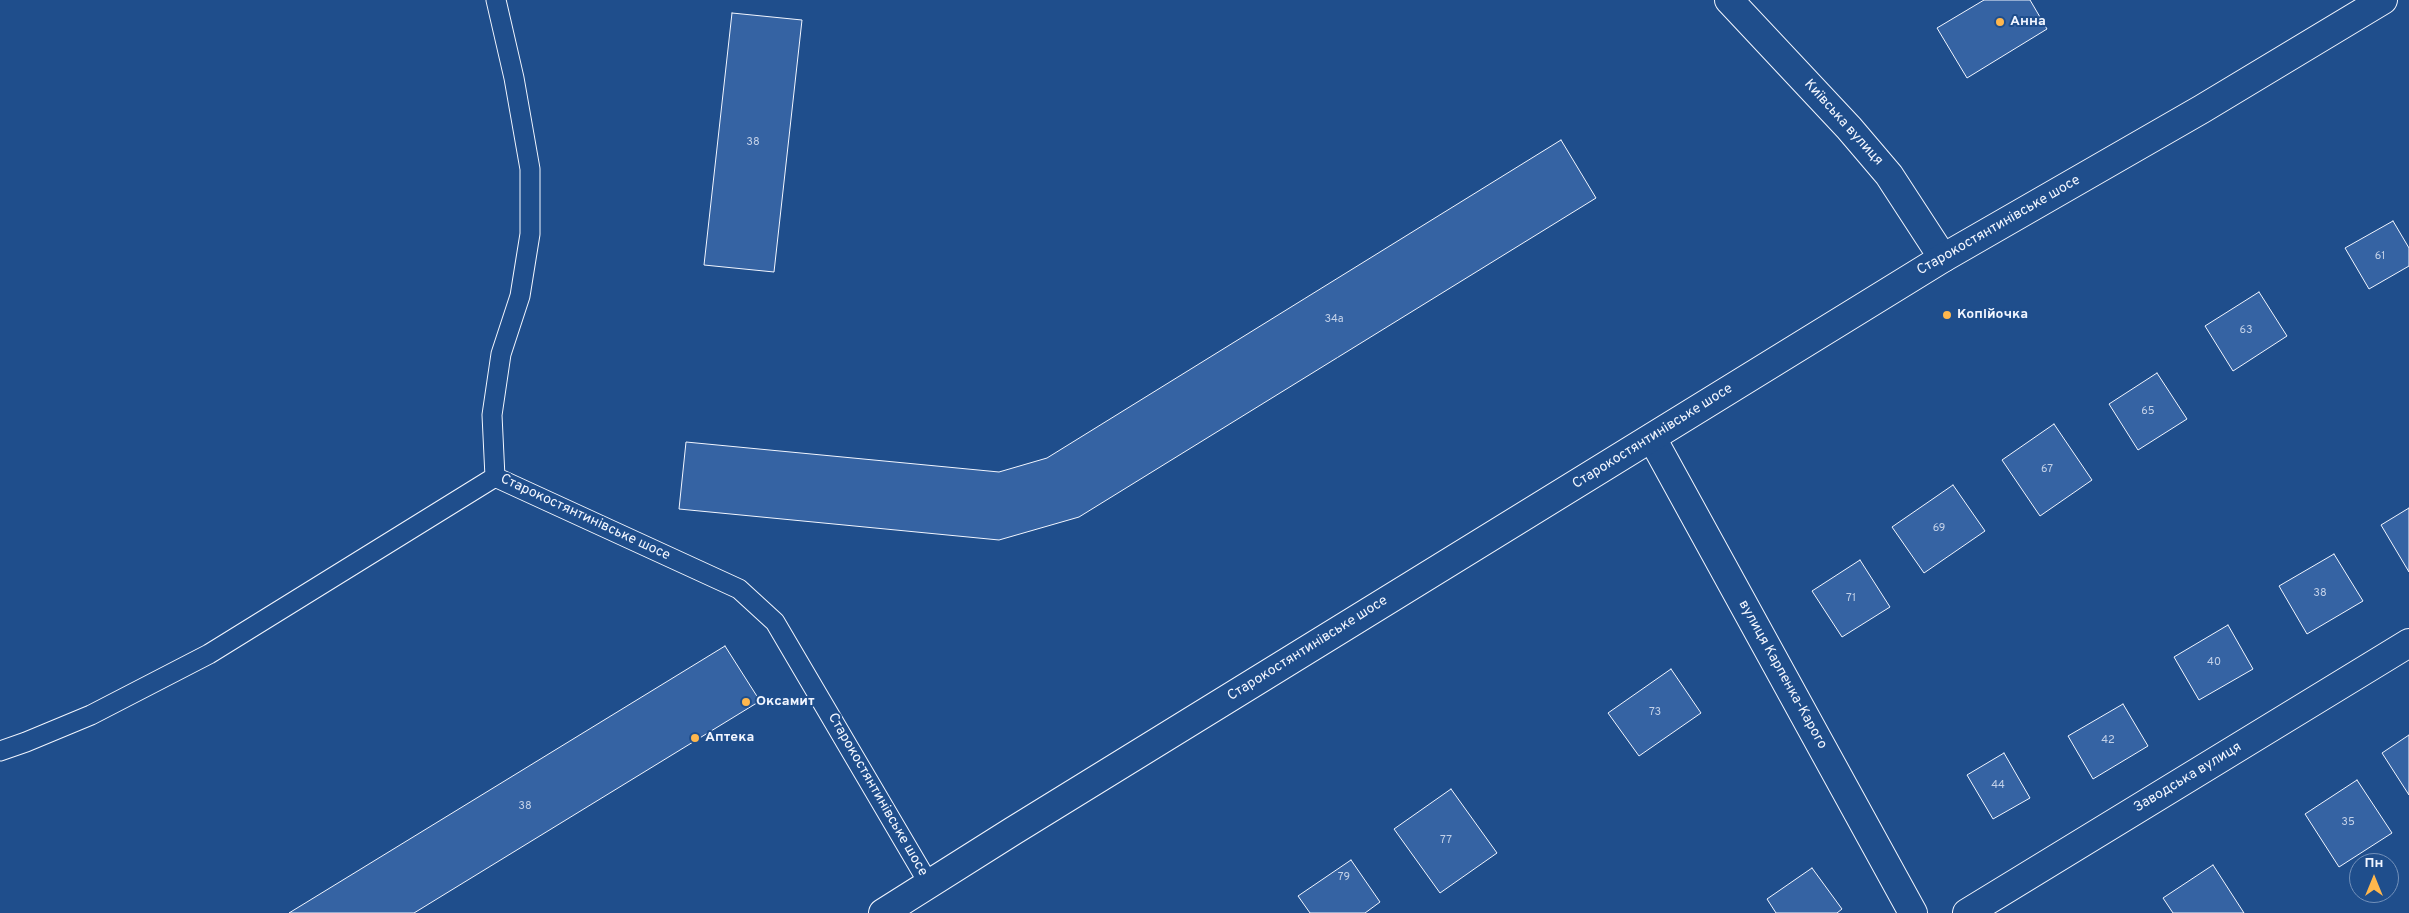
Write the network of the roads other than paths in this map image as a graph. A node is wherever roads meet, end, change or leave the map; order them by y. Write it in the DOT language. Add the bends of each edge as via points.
graph roads {
  1 [pos="496,0"];
  2 [pos="1728,0"];
  3 [pos="2383,0"];
  4 [pos="1942,258"];
  5 [pos="1652,438"];
  6 [pos="494,477"];
  7 [pos="2409,643"];
  8 [pos="0,751"];
  9 [pos="929,884"];
  10 [pos="883,913"];
  11 [pos="1913,913"];
  12 [pos="1967,913"];
  1 -- 6 [label="lane, Старокостянтинівське шосе" via="530,169 530,234 520,296 501,354 494,397"];
  2 -- 4 [label="main road, Київська вулиця" via="1850,128 1889,175"];
  3 -- 4 [label="main road, Старокостянтинівське шосе" via="2202,109"];
  4 -- 5 [label="main road, Старокостянтинівське шосе"];
  5 -- 9 [label="main road, Старокостянтинівське шосе"];
  5 -- 11 [label="main road, вулиця Карпенка-Карого"];
  6 -- 8 [label="lane" via="209,654 91,715"];
  6 -- 9 [label="lane, Старокостянтинівське шосе" via="739,589 775,622"];
  7 -- 12 [label="main road, Заводська вулиця"];
  9 -- 10 [label="main road, Старокостянтинівське шосе"];
}
